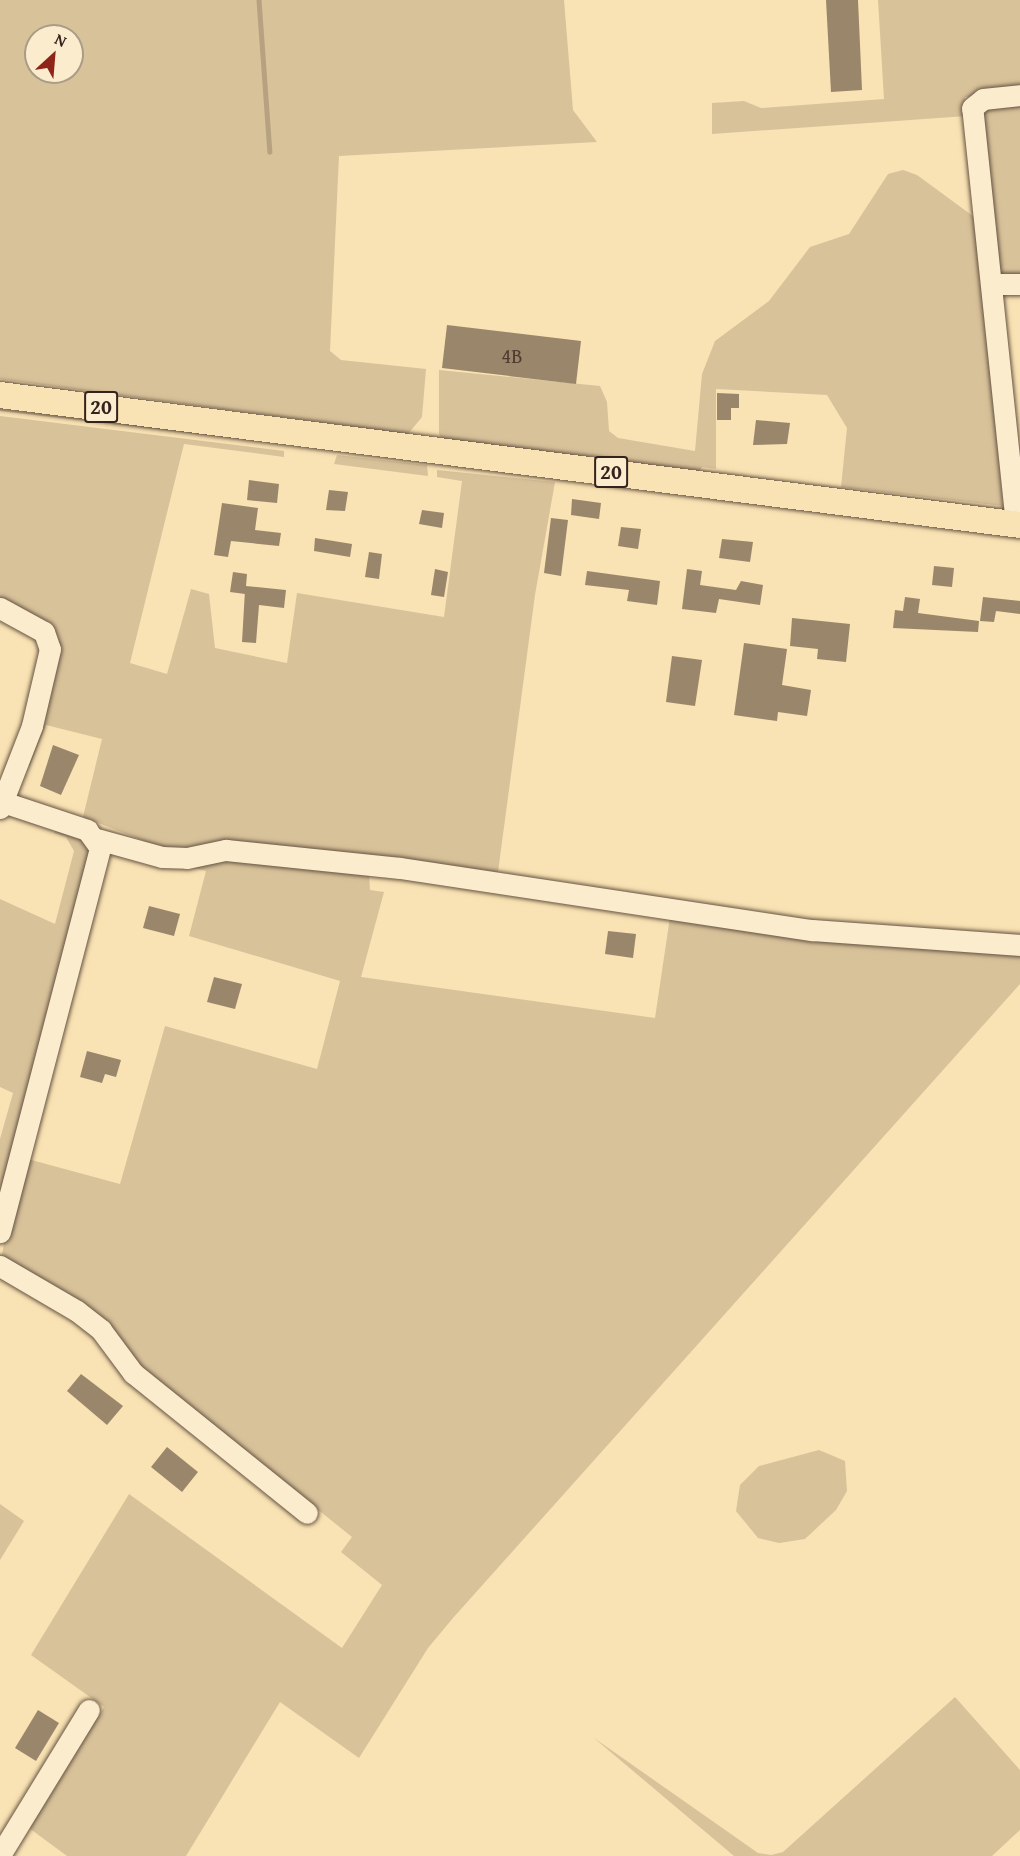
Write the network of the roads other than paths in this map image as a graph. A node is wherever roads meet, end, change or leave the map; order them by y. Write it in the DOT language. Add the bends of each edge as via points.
graph roads {
  1 [pos="1020,95"];
  2 [pos="993,284"];
  3 [pos="1020,285"];
  4 [pos="0,395"];
  5 [pos="1018,524"];
  6 [pos="0,608"];
  7 [pos="1,804"];
  8 [pos="97,839"];
  9 [pos="1020,945"];
  10 [pos="0,1232"];
  11 [pos="0,1266"];
  12 [pos="308,1513"];
  13 [pos="89,1710"];
  14 [pos="0,1855"];
  1 -- 2 [label="street" via="983,99 972,108"];
  2 -- 3 [label="street"];
  2 -- 5 [label="street"];
  4 -- 5 [label="main road, 20"];
  6 -- 7 [label="street" via="44,632 50,649 32,726"];
  7 -- 8 [label="street" via="87,830"];
  8 -- 9 [label="street" via="162,857 237,851 400,868 812,930"];
  8 -- 10 [label="street" via="100,859"];
  11 -- 12 [label="street" via="77,1311 101,1330 133,1373"];
  13 -- 14 [label="street"];
}
